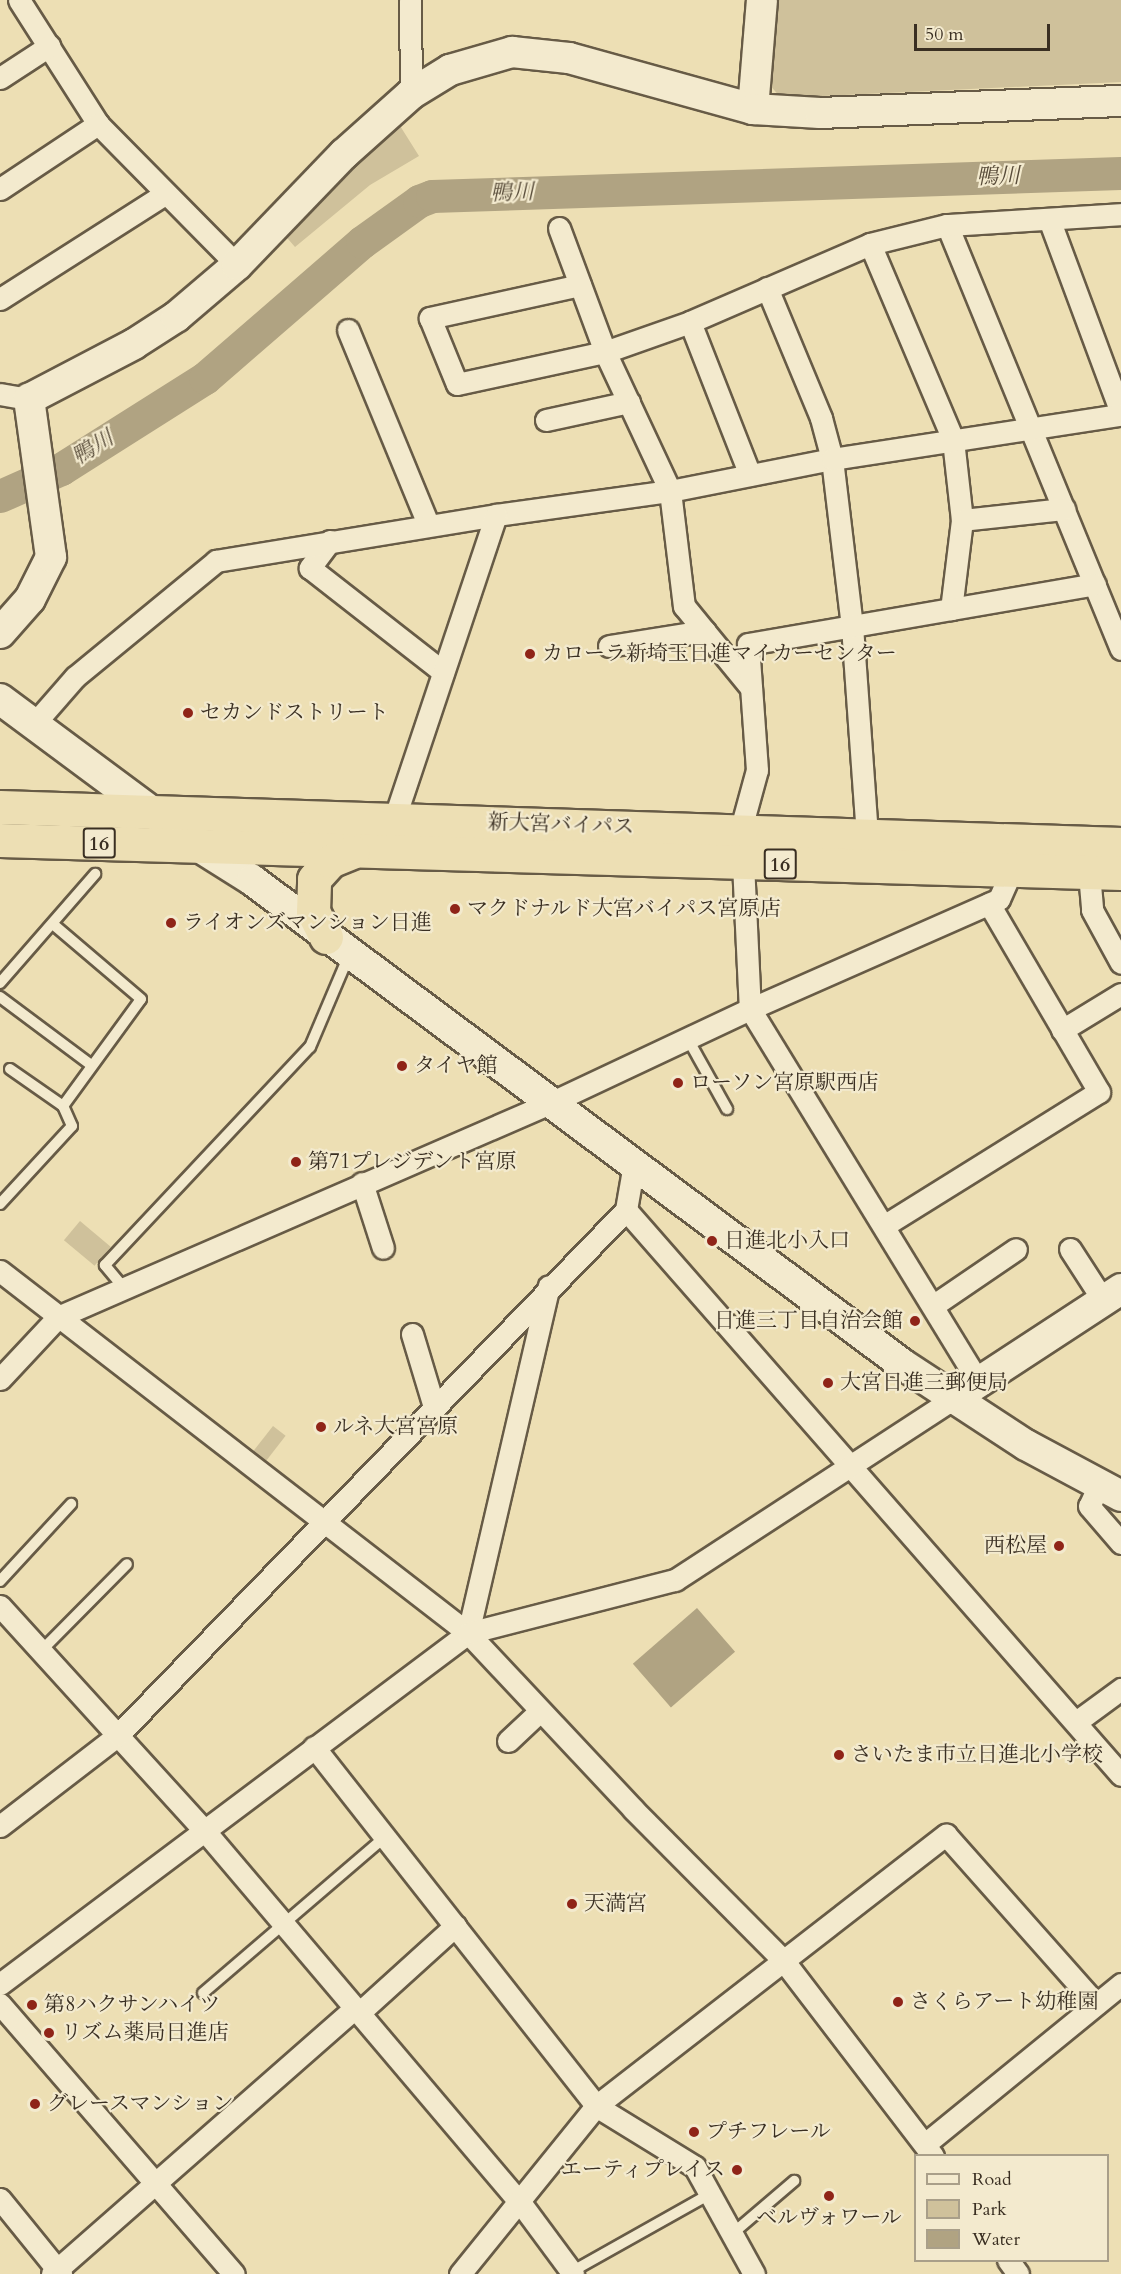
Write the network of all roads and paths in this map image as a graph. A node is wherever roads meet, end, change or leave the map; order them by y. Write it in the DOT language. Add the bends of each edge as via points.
graph roads {
  1 [pos="19,0"];
  2 [pos="410,0"];
  3 [pos="762,0"];
  4 [pos="49,46"];
  5 [pos="0,78"];
  6 [pos="411,94"];
  7 [pos="1121,101"];
  8 [pos="753,109"];
  9 [pos="98,124"];
  10 [pos="0,189"];
  11 [pos="165,194"];
  12 [pos="1121,214"];
  13 [pos="1049,219"];
  14 [pos="947,225"];
  15 [pos="559,228"];
  16 [pos="870,244"];
  17 [pos="237,265"];
  18 [pos="580,285"];
  19 [pos="767,288"];
  20 [pos="0,299"];
  21 [pos="690,322"];
  22 [pos="348,330"];
  23 [pos="605,352"];
  24 [pos="14,397"];
  25 [pos="629,402"];
  26 [pos="1121,414"];
  27 [pos="546,420"];
  28 [pos="1031,428"];
  29 [pos="953,440"];
  30 [pos="832,459"];
  31 [pos="750,475"];
  32 [pos="670,491"];
  33 [pos="1064,509"];
  34 [pos="496,515"];
  35 [pos="962,520"];
  36 [pos="428,524"];
  37 [pos="330,541"];
  38 [pos="1095,584"];
  39 [pos="951,609"];
  40 [pos="852,626"];
  41 [pos="705,631"];
  42 [pos="0,633"];
  43 [pos="609,646"];
  44 [pos="1121,649"];
  45 [pos="443,672"];
  46 [pos="751,688"];
  47 [pos="0,699"];
  48 [pos="34,724"];
  49 [pos="0,807"];
  50 [pos="153,813"];
  51 [pos="394,819"];
  52 [pos="867,837"];
  53 [pos="0,840"];
  54 [pos="1121,844"];
  55 [pos="198,846"];
  56 [pos="742,847"];
  57 [pos="352,852"];
  58 [pos="1011,872"];
  59 [pos="1089,873"];
  60 [pos="1121,873"];
  61 [pos="95,874"];
  62 [pos="989,904"];
  63 [pos="53,924"];
  64 [pos="338,945"];
  65 [pos="1121,963"];
  66 [pos="0,983"];
  67 [pos="1121,994"];
  68 [pos="0,997"];
  69 [pos="750,1009"];
  70 [pos="1062,1030"];
  71 [pos="688,1041"];
  72 [pos="90,1064"];
  73 [pos="10,1069"];
  74 [pos="550,1103"];
  75 [pos="63,1106"];
  76 [pos="727,1109"];
  77 [pos="634,1164"];
  78 [pos="362,1183"];
  79 [pos="0,1204"];
  80 [pos="626,1210"];
  81 [pos="885,1225"];
  82 [pos="383,1248"];
  83 [pos="1016,1249"];
  84 [pos="1070,1249"];
  85 [pos="0,1270"];
  86 [pos="549,1286"];
  87 [pos="124,1288"];
  88 [pos="1112,1295"];
  89 [pos="934,1305"];
  90 [pos="58,1317"];
  91 [pos="412,1334"];
  92 [pos="0,1379"];
  93 [pos="979,1382"];
  94 [pos="953,1399"];
  95 [pos="434,1407"];
  96 [pos="852,1465"];
  97 [pos="1110,1490"];
  98 [pos="71,1504"];
  99 [pos="326,1520"];
  100 [pos="1121,1543"];
  101 [pos="127,1564"];
  102 [pos="0,1581"];
  103 [pos="0,1606"];
  104 [pos="468,1633"];
  105 [pos="41,1651"];
  106 [pos="1121,1689"];
  107 [pos="540,1711"];
  108 [pos="1076,1722"];
  109 [pos="118,1735"];
  110 [pos="508,1741"];
  111 [pos="314,1747"];
  112 [pos="1121,1775"];
  113 [pos="0,1826"];
  114 [pos="204,1830"];
  115 [pos="385,1838"];
  116 [pos="282,1922"];
  117 [pos="455,1926"];
  118 [pos="783,1960"];
  119 [pos="0,1984"];
  120 [pos="1120,1985"];
  121 [pos="203,1993"];
  122 [pos="0,2004"];
  123 [pos="1096,2004"];
  124 [pos="357,2010"];
  125 [pos="596,2106"];
  126 [pos="929,2150"];
  127 [pos="794,2181"];
  128 [pos="155,2183"];
  129 [pos="710,2194"];
  130 [pos="0,2199"];
  131 [pos="519,2201"];
  132 [pos="732,2234"];
  133 [pos="57,2272"];
  134 [pos="572,2273"];
  135 [pos="234,2274"];
  136 [pos="460,2274"];
  137 [pos="754,2274"];
  1 -- 4 [label="street"];
  2 -- 6 [label="street"];
  3 -- 8 [label="street"];
  4 -- 5 [label="street"];
  4 -- 9 [label="street"];
  6 -- 8 [label="street" via="460,66 512,52 569,58"];
  6 -- 17 [label="street" via="344,154"];
  7 -- 8 [label="street" via="820,113"];
  9 -- 10 [label="street"];
  9 -- 11 [label="street"];
  11 -- 17 [label="street"];
  11 -- 20 [label="street"];
  12 -- 13 [label="street"];
  13 -- 14 [label="street"];
  13 -- 26 [label="street"];
  14 -- 16 [label="street"];
  14 -- 28 [label="street"];
  15 -- 18 [label="street"];
  16 -- 19 [label="street"];
  16 -- 29 [label="street"];
  17 -- 24 [label="street" via="176,317 134,344"];
  18 -- 23 [label="street"];
  18 -- 23 [label="street" via="430,318 457,384"];
  19 -- 21 [label="street"];
  19 -- 30 [label="street" via="821,418"];
  21 -- 23 [label="street"];
  21 -- 31 [label="street"];
  22 -- 36 [label="street"];
  23 -- 25 [label="street"];
  24 -- 42 [label="street" via="34,431 51,557 42,581"];
  25 -- 27 [label="street"];
  25 -- 32 [label="street"];
  26 -- 28 [label="street"];
  28 -- 29 [label="street"];
  28 -- 33 [label="street"];
  29 -- 30 [label="street"];
  29 -- 35 [label="street"];
  30 -- 31 [label="street"];
  30 -- 40 [label="street"];
  31 -- 32 [label="street"];
  32 -- 34 [label="street"];
  32 -- 41 [label="street" via="684,606"];
  33 -- 35 [label="street"];
  33 -- 38 [label="street"];
  34 -- 36 [label="street"];
  34 -- 45 [label="street"];
  35 -- 39 [label="street"];
  36 -- 37 [label="street"];
  37 -- 45 [label="street" via="310,568"];
  37 -- 48 [label="street" via="216,561 75,677"];
  38 -- 39 [label="street"];
  38 -- 44 [label="street"];
  39 -- 40 [label="street"];
  40 -- 46 [label="street" via="748,644"];
  40 -- 52 [label="street"];
  41 -- 43 [label="street"];
  41 -- 46 [label="street"];
  45 -- 51 [label="street"];
  46 -- 56 [label="street" via="757,770"];
  47 -- 48 [label="street"];
  48 -- 50 [label="street"];
  49 -- 50 [label="highway, 新大宮バイパス / 16"];
  50 -- 51 [label="highway, 新大宮バイパス / 16"];
  50 -- 55 [label="street"];
  51 -- 56 [label="highway, 新大宮バイパス / 16"];
  52 -- 54 [label="highway, 新大宮バイパス / 16"];
  52 -- 56 [label="highway, 新大宮バイパス / 16"];
  53 -- 55 [label="highway, 新大宮バイパス / 16"];
  55 -- 57 [label="highway, 新大宮バイパス / 16"];
  55 -- 64 [label="street" via="252,880"];
  56 -- 57 [label="highway, 新大宮バイパス / 16"];
  56 -- 58 [label="highway, 新大宮バイパス / 16"];
  56 -- 69 [label="street"];
  57 -- 64 [label="highway" via="330,861 314,879 313,912"];
  58 -- 59 [label="highway, 新大宮バイパス / 16"];
  58 -- 62 [label="street" via="999,899"];
  59 -- 60 [label="highway, 新大宮バイパス / 16"];
  59 -- 65 [label="street" via="1092,910"];
  61 -- 63 [label="lane"];
  62 -- 69 [label="street"];
  62 -- 70 [label="street"];
  63 -- 66 [label="lane"];
  63 -- 72 [label="lane" via="141,999"];
  64 -- 74 [label="street"];
  64 -- 87 [label="lane" via="310,1047 105,1264"];
  67 -- 70 [label="street"];
  68 -- 72 [label="lane"];
  69 -- 71 [label="street"];
  69 -- 81 [label="street"];
  70 -- 81 [label="street" via="1099,1092"];
  71 -- 74 [label="street"];
  71 -- 76 [label="lane"];
  72 -- 75 [label="lane"];
  73 -- 75 [label="lane"];
  74 -- 77 [label="street"];
  74 -- 78 [label="street"];
  75 -- 79 [label="lane" via="72,1126"];
  77 -- 80 [label="street"];
  77 -- 94 [label="street"];
  78 -- 82 [label="street"];
  78 -- 87 [label="street"];
  80 -- 86 [label="street"];
  80 -- 96 [label="street"];
  81 -- 89 [label="street"];
  83 -- 89 [label="street"];
  84 -- 88 [label="street"];
  85 -- 90 [label="street"];
  86 -- 95 [label="street"];
  86 -- 104 [label="street"];
  87 -- 90 [label="street"];
  88 -- 93 [label="street"];
  89 -- 93 [label="street"];
  90 -- 92 [label="street"];
  90 -- 99 [label="street"];
  91 -- 95 [label="street"];
  93 -- 94 [label="street"];
  94 -- 96 [label="street"];
  94 -- 97 [label="street" via="1026,1445"];
  95 -- 99 [label="street"];
  96 -- 104 [label="street" via="675,1580"];
  96 -- 108 [label="street"];
  97 -- 100 [label="street" via="1089,1506"];
  98 -- 102 [label="lane"];
  99 -- 104 [label="street"];
  99 -- 109 [label="street"];
  101 -- 105 [label="lane"];
  103 -- 105 [label="street"];
  104 -- 107 [label="street"];
  104 -- 111 [label="street"];
  105 -- 109 [label="street"];
  106 -- 108 [label="street"];
  107 -- 110 [label="street"];
  107 -- 118 [label="street"];
  108 -- 112 [label="street"];
  109 -- 113 [label="street"];
  109 -- 114 [label="street"];
  111 -- 114 [label="street"];
  111 -- 115 [label="street"];
  114 -- 116 [label="street"];
  114 -- 119 [label="street"];
  115 -- 116 [label="lane"];
  115 -- 117 [label="street"];
  116 -- 121 [label="lane"];
  116 -- 124 [label="street"];
  117 -- 124 [label="street"];
  117 -- 125 [label="street"];
  118 -- 123 [label="street" via="946,1835"];
  118 -- 125 [label="street"];
  118 -- 126 [label="street"];
  120 -- 123 [label="street"];
  122 -- 128 [label="street"];
  123 -- 126 [label="street"];
  124 -- 128 [label="street"];
  124 -- 131 [label="street"];
  125 -- 129 [label="street" via="695,2167"];
  125 -- 131 [label="street"];
  127 -- 132 [label="lane"];
  128 -- 133 [label="street"];
  128 -- 135 [label="street"];
  129 -- 132 [label="street"];
  129 -- 134 [label="lane"];
  130 -- 133 [label="street"];
  131 -- 134 [label="street"];
  131 -- 136 [label="street"];
  132 -- 137 [label="street"];
}
